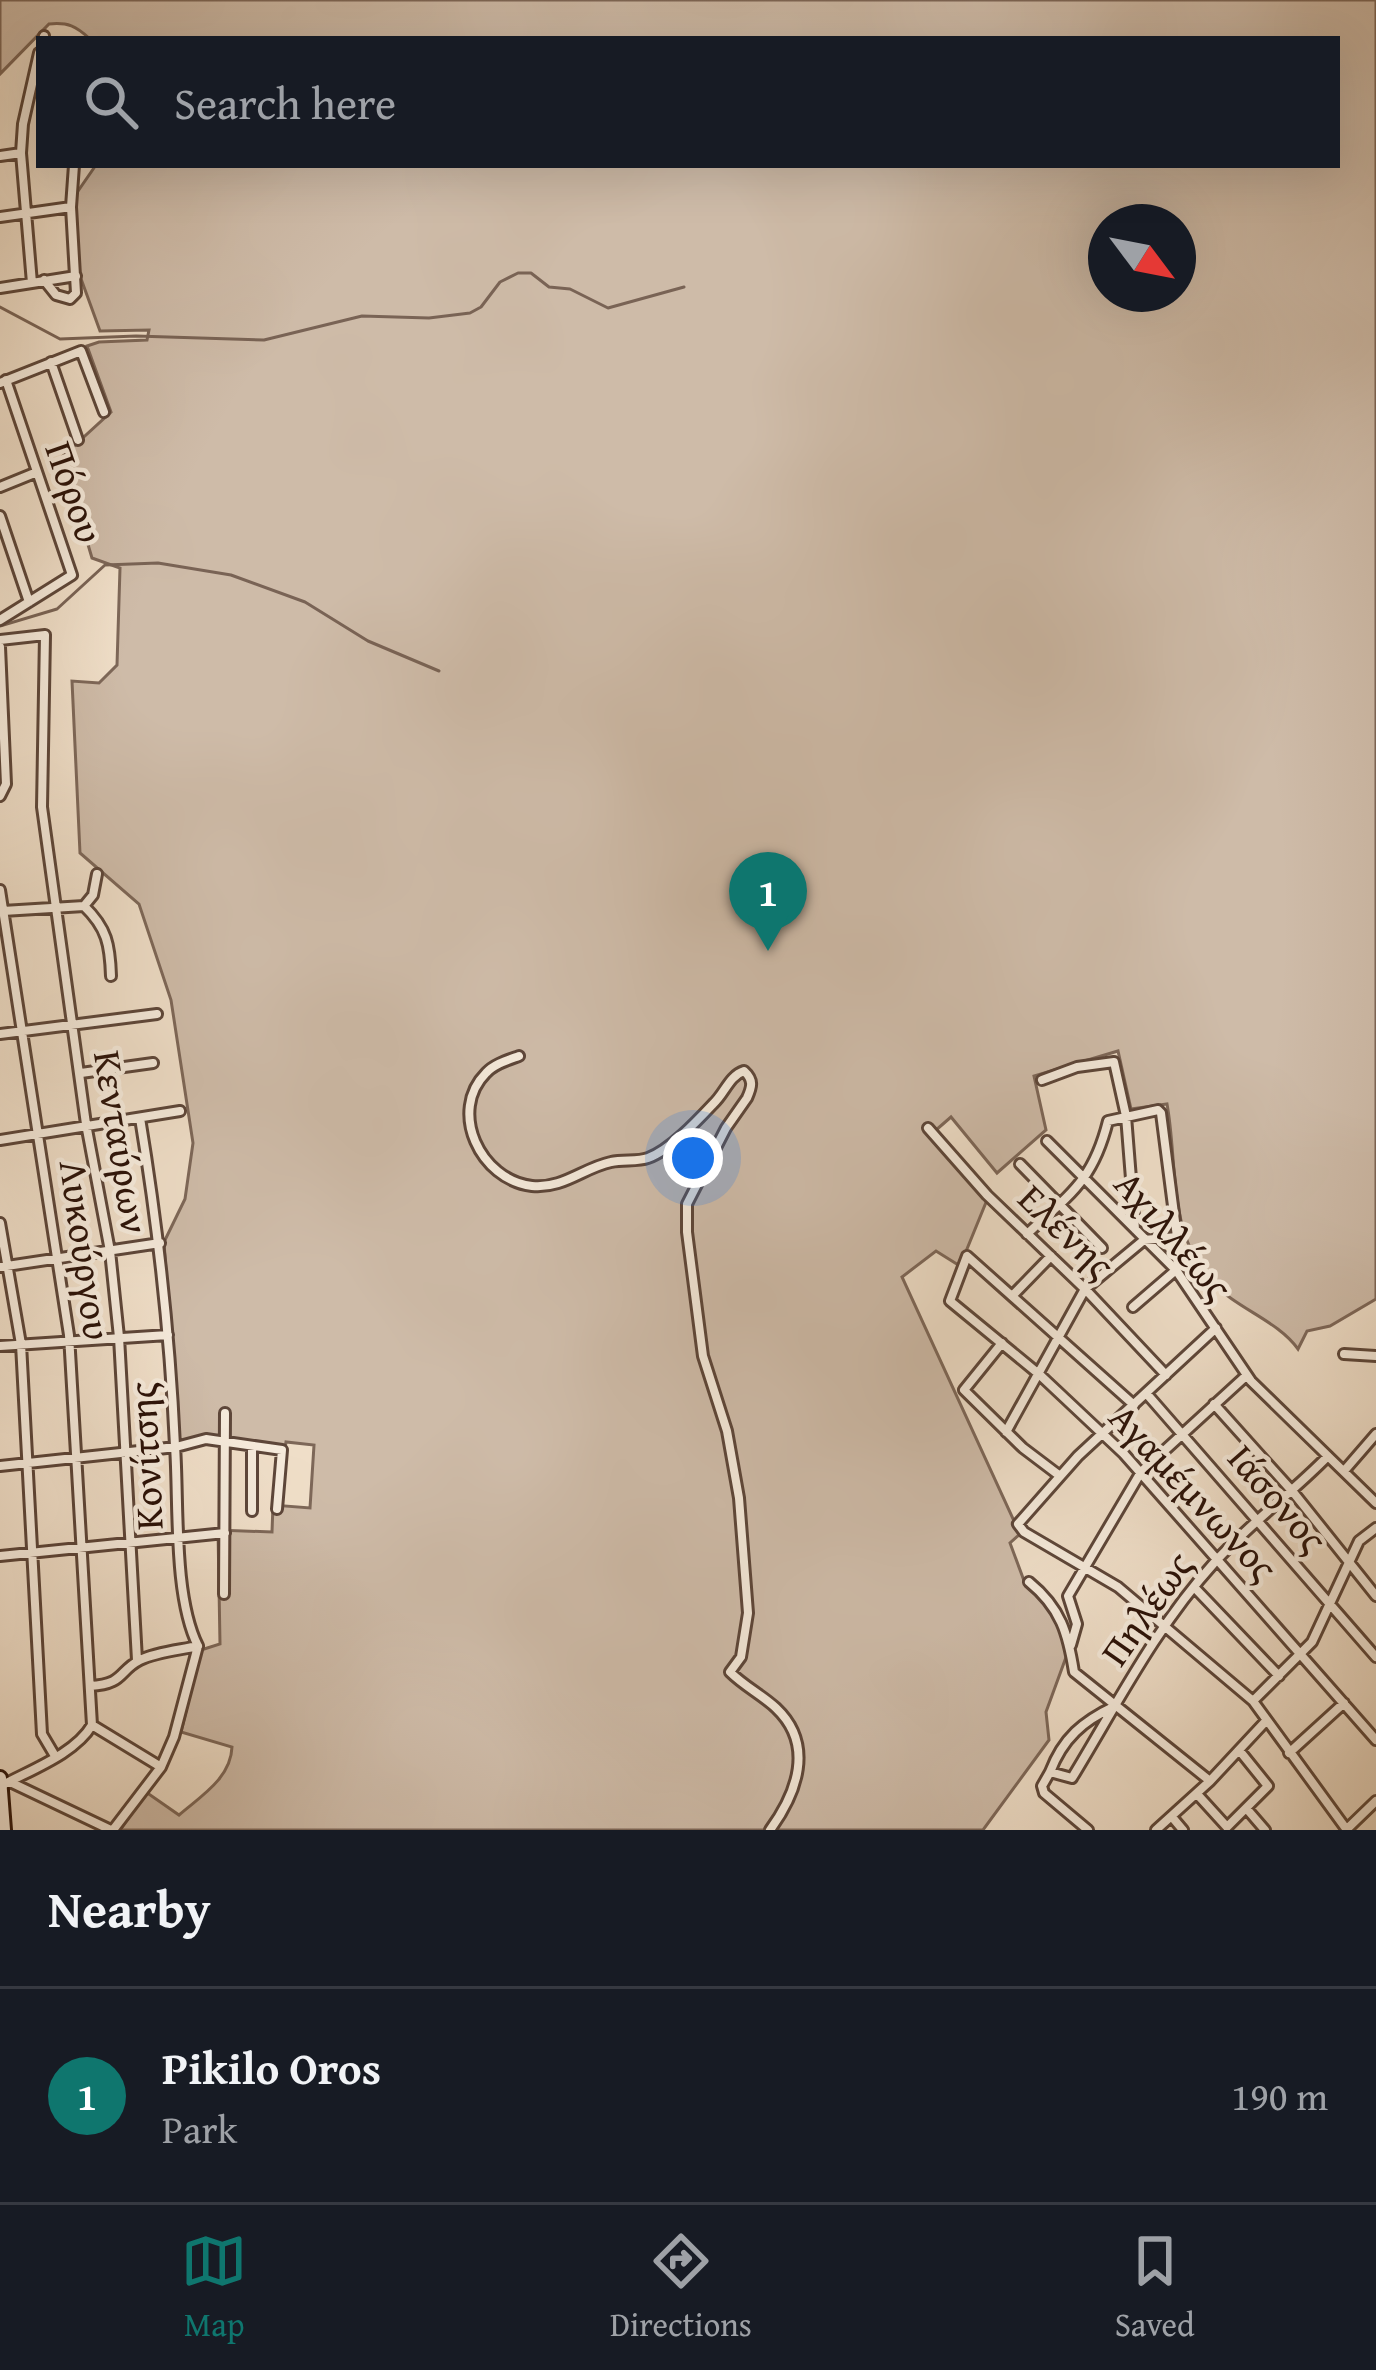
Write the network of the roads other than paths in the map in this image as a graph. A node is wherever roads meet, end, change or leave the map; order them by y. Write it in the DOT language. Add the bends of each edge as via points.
graph roads {
  1 [pos="36,66"];
  2 [pos="23,124"];
  3 [pos="36,124"];
  4 [pos="21,153"];
  5 [pos="0,156"];
  6 [pos="74,168"];
  7 [pos="71,207"];
  8 [pos="26,213"];
  9 [pos="0,218"];
  10 [pos="76,276"];
  11 [pos="44,280"];
  12 [pos="32,284"];
  13 [pos="0,288"];
  14 [pos="51,362"];
  15 [pos="3,381"];
  16 [pos="104,412"];
  17 [pos="78,440"];
  18 [pos="37,472"];
  19 [pos="0,487"];
  20 [pos="0,516"];
  21 [pos="29,602"];
  22 [pos="0,620"];
  23 [pos="0,644"];
  24 [pos="0,796"];
  25 [pos="97,874"];
  26 [pos="0,890"];
  27 [pos="85,906"];
  28 [pos="56,907"];
  29 [pos="3,911"];
  30 [pos="111,976"];
  31 [pos="158,1014"];
  32 [pos="73,1023"];
  33 [pos="24,1032"];
  34 [pos="0,1034"];
  35 [pos="519,1056"];
  36 [pos="153,1063"];
  37 [pos="81,1072"];
  38 [pos="1042,1080"];
  39 [pos="180,1111"];
  40 [pos="1126,1116"];
  41 [pos="140,1118"];
  42 [pos="86,1124"];
  43 [pos="928,1128"];
  44 [pos="40,1135"];
  45 [pos="0,1140"];
  46 [pos="1047,1141"];
  47 [pos="1020,1164"];
  48 [pos="1085,1179"];
  49 [pos="1059,1204"];
  50 [pos="0,1223"];
  51 [pos="1135,1229"];
  52 [pos="1027,1234"];
  53 [pos="1144,1240"];
  54 [pos="160,1243"];
  55 [pos="1102,1248"];
  56 [pos="110,1251"];
  57 [pos="1051,1256"];
  58 [pos="59,1261"];
  59 [pos="4,1266"];
  60 [pos="1176,1270"];
  61 [pos="1085,1289"];
  62 [pos="1013,1295"];
  63 [pos="1133,1306"];
  64 [pos="1216,1328"];
  65 [pos="168,1335"];
  66 [pos="119,1337"];
  67 [pos="1059,1338"];
  68 [pos="70,1342"];
  69 [pos="1002,1343"];
  70 [pos="21,1344"];
  71 [pos="0,1346"];
  72 [pos="1344,1354"];
  73 [pos="1376,1356"];
  74 [pos="1037,1373"];
  75 [pos="1166,1375"];
  76 [pos="1247,1375"];
  77 [pos="1146,1393"];
  78 [pos="1214,1404"];
  79 [pos="1134,1405"];
  80 [pos="226,1413"];
  81 [pos="1006,1432"];
  82 [pos="1102,1433"];
  83 [pos="1182,1433"];
  84 [pos="1376,1434"];
  85 [pos="225,1443"];
  86 [pos="176,1448"];
  87 [pos="252,1448"];
  88 [pos="127,1453"];
  89 [pos="76,1456"];
  90 [pos="1328,1456"];
  91 [pos="28,1462"];
  92 [pos="0,1466"];
  93 [pos="1344,1471"];
  94 [pos="1141,1472"];
  95 [pos="1060,1475"];
  96 [pos="1293,1492"];
  97 [pos="1376,1503"];
  98 [pos="252,1510"];
  99 [pos="277,1510"];
  100 [pos="1259,1522"];
  101 [pos="1376,1528"];
  102 [pos="225,1533"];
  103 [pos="178,1535"];
  104 [pos="132,1540"];
  105 [pos="83,1546"];
  106 [pos="31,1553"];
  107 [pos="0,1556"];
  108 [pos="1217,1559"];
  109 [pos="1349,1562"];
  110 [pos="1087,1567"];
  111 [pos="1029,1582"];
  112 [pos="1194,1587"];
  113 [pos="224,1594"];
  114 [pos="1376,1596"];
  115 [pos="1330,1603"];
  116 [pos="1165,1626"];
  117 [pos="1071,1645"];
  118 [pos="198,1646"];
  119 [pos="1301,1654"];
  120 [pos="1376,1658"];
  121 [pos="137,1660"];
  122 [pos="1280,1676"];
  123 [pos="90,1685"];
  124 [pos="1252,1701"];
  125 [pos="1344,1703"];
  126 [pos="1117,1705"];
  127 [pos="1265,1722"];
  128 [pos="92,1725"];
  129 [pos="1376,1740"];
  130 [pos="1239,1750"];
  131 [pos="1289,1753"];
  132 [pos="55,1756"];
  133 [pos="160,1767"];
  134 [pos="1050,1772"];
  135 [pos="1210,1781"];
  136 [pos="2,1783"];
  137 [pos="1197,1794"];
  138 [pos="1376,1801"];
  139 [pos="1246,1808"];
  140 [pos="1172,1817"];
  141 [pos="4,1830"];
  142 [pos="112,1830"];
  143 [pos="770,1830"];
  144 [pos="1088,1830"];
  145 [pos="1156,1830"];
  146 [pos="1183,1830"];
  147 [pos="1265,1830"];
  148 [pos="1346,1830"];
  1 -- 2 [label="street"];
  2 -- 3 [label="street"];
  2 -- 4 [label="street"];
  4 -- 5 [label="street"];
  4 -- 8 [label="street"];
  6 -- 7 [label="street"];
  7 -- 8 [label="street"];
  7 -- 10 [label="street"];
  8 -- 9 [label="street"];
  8 -- 12 [label="street"];
  10 -- 11 [label="street"];
  10 -- 11 [label="street" via="70,299"];
  11 -- 12 [label="street"];
  12 -- 13 [label="street"];
  14 -- 15 [label="street"];
  14 -- 16 [label="street" via="81,351"];
  14 -- 17 [label="street"];
  15 -- 18 [label="street, Πόρου"];
  18 -- 19 [label="street"];
  18 -- 21 [label="street, Πόρου" via="72,575"];
  20 -- 21 [label="street"];
  21 -- 22 [label="street"];
  23 -- 24 [label="street"];
  23 -- 28 [label="street, Κενταύρων" via="45,635 42,793"];
  25 -- 27 [label="street"];
  26 -- 29 [label="street, Λυκούργου"];
  27 -- 28 [label="street"];
  27 -- 30 [label="street" via="110,941"];
  28 -- 29 [label="street"];
  28 -- 32 [label="street, Κενταύρων"];
  29 -- 33 [label="street, Λυκούργου"];
  31 -- 32 [label="street"];
  32 -- 33 [label="street"];
  32 -- 37 [label="street, Κενταύρων"];
  33 -- 34 [label="street"];
  33 -- 44 [label="street, Λυκούργου"];
  35 -- 143 [label="street" via="483,1075 472,1100 472,1132 499,1177 529,1186 650,1157 713,1104 735,1074 750,1076 747,1098 695,1183 687,1232 703,1356 739,1498 748,1601 741,1657 730,1672 776,1709 799,1754 797,1784"];
  36 -- 37 [label="street"];
  37 -- 42 [label="street, Κενταύρων"];
  38 -- 40 [label="street" via="1114,1062"];
  39 -- 41 [label="street"];
  40 -- 48 [label="street" via="1108,1121"];
  40 -- 51 [label="street"];
  40 -- 53 [label="street" via="1158,1110 1177,1238"];
  41 -- 42 [label="street"];
  41 -- 54 [label="street, Κονίτσης"];
  42 -- 44 [label="street"];
  42 -- 56 [label="street, Κενταύρων"];
  43 -- 52 [label="street, Ελένης"];
  44 -- 45 [label="street"];
  44 -- 58 [label="street, Λυκούργου"];
  46 -- 48 [label="street, Αχιλλέως"];
  47 -- 49 [label="street"];
  48 -- 49 [label="street"];
  48 -- 51 [label="street, Αχιλλέως"];
  49 -- 52 [label="street"];
  49 -- 55 [label="street"];
  50 -- 59 [label="street"];
  51 -- 53 [label="street, Αχιλλέως"];
  52 -- 57 [label="street, Ελένης"];
  53 -- 60 [label="street, Αχιλλέως"];
  53 -- 61 [label="street"];
  54 -- 56 [label="street"];
  54 -- 65 [label="street, Κονίτσης"];
  56 -- 58 [label="street"];
  56 -- 66 [label="street, Κενταύρων"];
  57 -- 61 [label="street, Ελένης"];
  57 -- 62 [label="street"];
  58 -- 59 [label="street"];
  58 -- 68 [label="street, Λυκούργου"];
  59 -- 70 [label="street"];
  60 -- 63 [label="street"];
  60 -- 64 [label="street, Αχιλλέως"];
  61 -- 67 [label="street"];
  61 -- 75 [label="street, Ελένης"];
  62 -- 67 [label="street"];
  62 -- 69 [label="street, Αγαμέμνωνος" via="967,1256 950,1300"];
  64 -- 75 [label="street"];
  64 -- 76 [label="street, Αχιλλέως"];
  65 -- 66 [label="street"];
  65 -- 86 [label="street, Κονίτσης"];
  66 -- 68 [label="street"];
  66 -- 88 [label="street, Κενταύρων"];
  67 -- 74 [label="street"];
  67 -- 79 [label="street"];
  68 -- 70 [label="street"];
  68 -- 89 [label="street, Λυκούργου"];
  69 -- 74 [label="street, Αγαμέμνωνος"];
  69 -- 81 [label="street" via="964,1390"];
  70 -- 71 [label="street"];
  70 -- 91 [label="street"];
  72 -- 73 [label="street"];
  74 -- 81 [label="street"];
  74 -- 82 [label="street, Αγαμέμνωνος"];
  75 -- 77 [label="street"];
  76 -- 78 [label="street"];
  76 -- 90 [label="street, Αχιλλέως"];
  77 -- 79 [label="street"];
  77 -- 83 [label="street, Ιάσονος"];
  78 -- 83 [label="street"];
  78 -- 96 [label="street"];
  79 -- 82 [label="street"];
  80 -- 85 [label="street"];
  81 -- 95 [label="street"];
  82 -- 94 [label="street, Αγαμέμνωνος"];
  82 -- 95 [label="street"];
  83 -- 94 [label="street"];
  83 -- 100 [label="street, Ιάσονος"];
  84 -- 93 [label="street"];
  85 -- 86 [label="street"];
  85 -- 87 [label="street"];
  85 -- 102 [label="street"];
  86 -- 88 [label="street"];
  86 -- 103 [label="street, Κονίτσης"];
  87 -- 98 [label="street"];
  87 -- 99 [label="street" via="282,1450"];
  88 -- 89 [label="street"];
  88 -- 104 [label="street, Κενταύρων"];
  89 -- 91 [label="street"];
  89 -- 105 [label="street, Λυκούργου"];
  90 -- 93 [label="street, Αχιλλέως"];
  90 -- 96 [label="street, Πηλέως"];
  91 -- 92 [label="street"];
  91 -- 106 [label="street"];
  93 -- 97 [label="street, Αχιλλέως"];
  94 -- 108 [label="street, Αγαμέμνωνος"];
  94 -- 110 [label="street"];
  95 -- 110 [label="street" via="1018,1524"];
  96 -- 100 [label="street, Πηλέως"];
  96 -- 109 [label="street"];
  100 -- 108 [label="street, Πηλέως"];
  100 -- 115 [label="street, Ιάσονος"];
  101 -- 109 [label="street" via="1358,1541"];
  102 -- 103 [label="street"];
  102 -- 113 [label="street"];
  103 -- 104 [label="street"];
  103 -- 118 [label="street, Κονίτσης" via="188,1627"];
  104 -- 105 [label="street"];
  104 -- 121 [label="street, Κενταύρων"];
  105 -- 106 [label="street"];
  105 -- 123 [label="street, Λυκούργου"];
  106 -- 107 [label="street"];
  106 -- 132 [label="street" via="42,1734"];
  108 -- 112 [label="street, Πηλέως"];
  108 -- 119 [label="street, Αγαμέμνωνος"];
  109 -- 114 [label="street"];
  109 -- 115 [label="street"];
  110 -- 116 [label="street"];
  110 -- 117 [label="street" via="1068,1596 1077,1624"];
  111 -- 117 [label="street" via="1046,1595"];
  112 -- 116 [label="street, Πηλέως"];
  112 -- 122 [label="street"];
  115 -- 119 [label="street"];
  115 -- 120 [label="street, Ιάσονος"];
  116 -- 124 [label="street"];
  116 -- 126 [label="street, Πηλέως"];
  117 -- 126 [label="street" via="1074,1672"];
  118 -- 121 [label="street"];
  118 -- 133 [label="street"];
  119 -- 122 [label="street"];
  119 -- 125 [label="street, Αγαμέμνωνος"];
  121 -- 123 [label="street" via="125,1676"];
  122 -- 124 [label="street"];
  123 -- 128 [label="street, Λυκούργου"];
  124 -- 127 [label="street"];
  125 -- 129 [label="street, Αγαμέμνωνος"];
  125 -- 131 [label="street"];
  126 -- 134 [label="street" via="1081,1724"];
  126 -- 134 [label="street, Πηλέως" via="1072,1778"];
  126 -- 135 [label="street"];
  127 -- 130 [label="street"];
  127 -- 131 [label="street"];
  128 -- 132 [label="street"];
  128 -- 133 [label="street"];
  130 -- 135 [label="street"];
  130 -- 139 [label="street" via="1268,1786"];
  131 -- 148 [label="street"];
  132 -- 136 [label="street"];
  133 -- 142 [label="street"];
  134 -- 144 [label="street" via="1042,1786 1048,1796"];
  135 -- 137 [label="street"];
  136 -- 141 [label="street"];
  136 -- 142 [label="street"];
  137 -- 139 [label="street" via="1227,1826"];
  137 -- 140 [label="street"];
  138 -- 148 [label="street"];
  139 -- 147 [label="street"];
  140 -- 145 [label="street"];
  140 -- 146 [label="street"];
}
